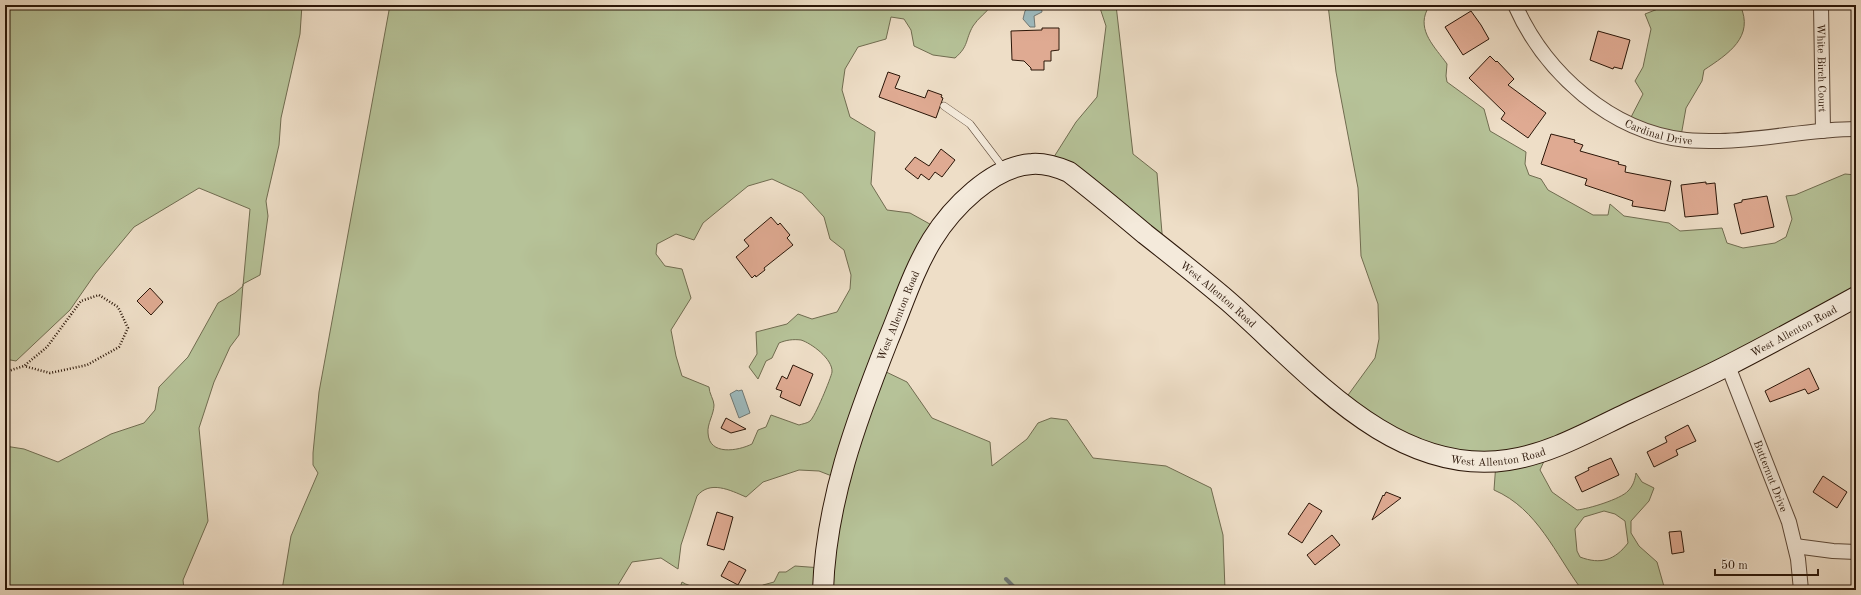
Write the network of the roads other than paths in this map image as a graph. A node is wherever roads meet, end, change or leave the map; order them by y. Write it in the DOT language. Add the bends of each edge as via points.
graph roads {
  1 [pos="1515,5"];
  2 [pos="1821,5"];
  3 [pos="944,106"];
  4 [pos="1856,129"];
  5 [pos="1823,132"];
  6 [pos="1005,170"];
  7 [pos="1856,297"];
  8 [pos="1728,366"];
  9 [pos="1795,546"];
  10 [pos="1856,552"];
  11 [pos="823,590"];
  12 [pos="1801,590"];
  1 -- 5 [label="street, Cardinal Drive" via="1533,39 1567,82 1626,122 1686,140 1721,141"];
  2 -- 5 [label="street, White Birch Court"];
  3 -- 6 [label="lane" via="970,124"];
  4 -- 5 [label="street, Cardinal Drive"];
  6 -- 8 [label="street, West Allenton Road" via="1031,164 1052,165 1069,172 1227,301 1363,420 1400,442 1436,455 1465,461 1496,461 1544,451"];
  6 -- 11 [label="street, West Allenton Road" via="980,187 950,214 932,240 915,274 852,435 839,478 829,526"];
  7 -- 8 [label="street, West Allenton Road"];
  8 -- 9 [label="street, Butternut Drive" via="1789,522"];
  9 -- 10 [label="street"];
  9 -- 12 [label="street, Butternut Drive"];
}
